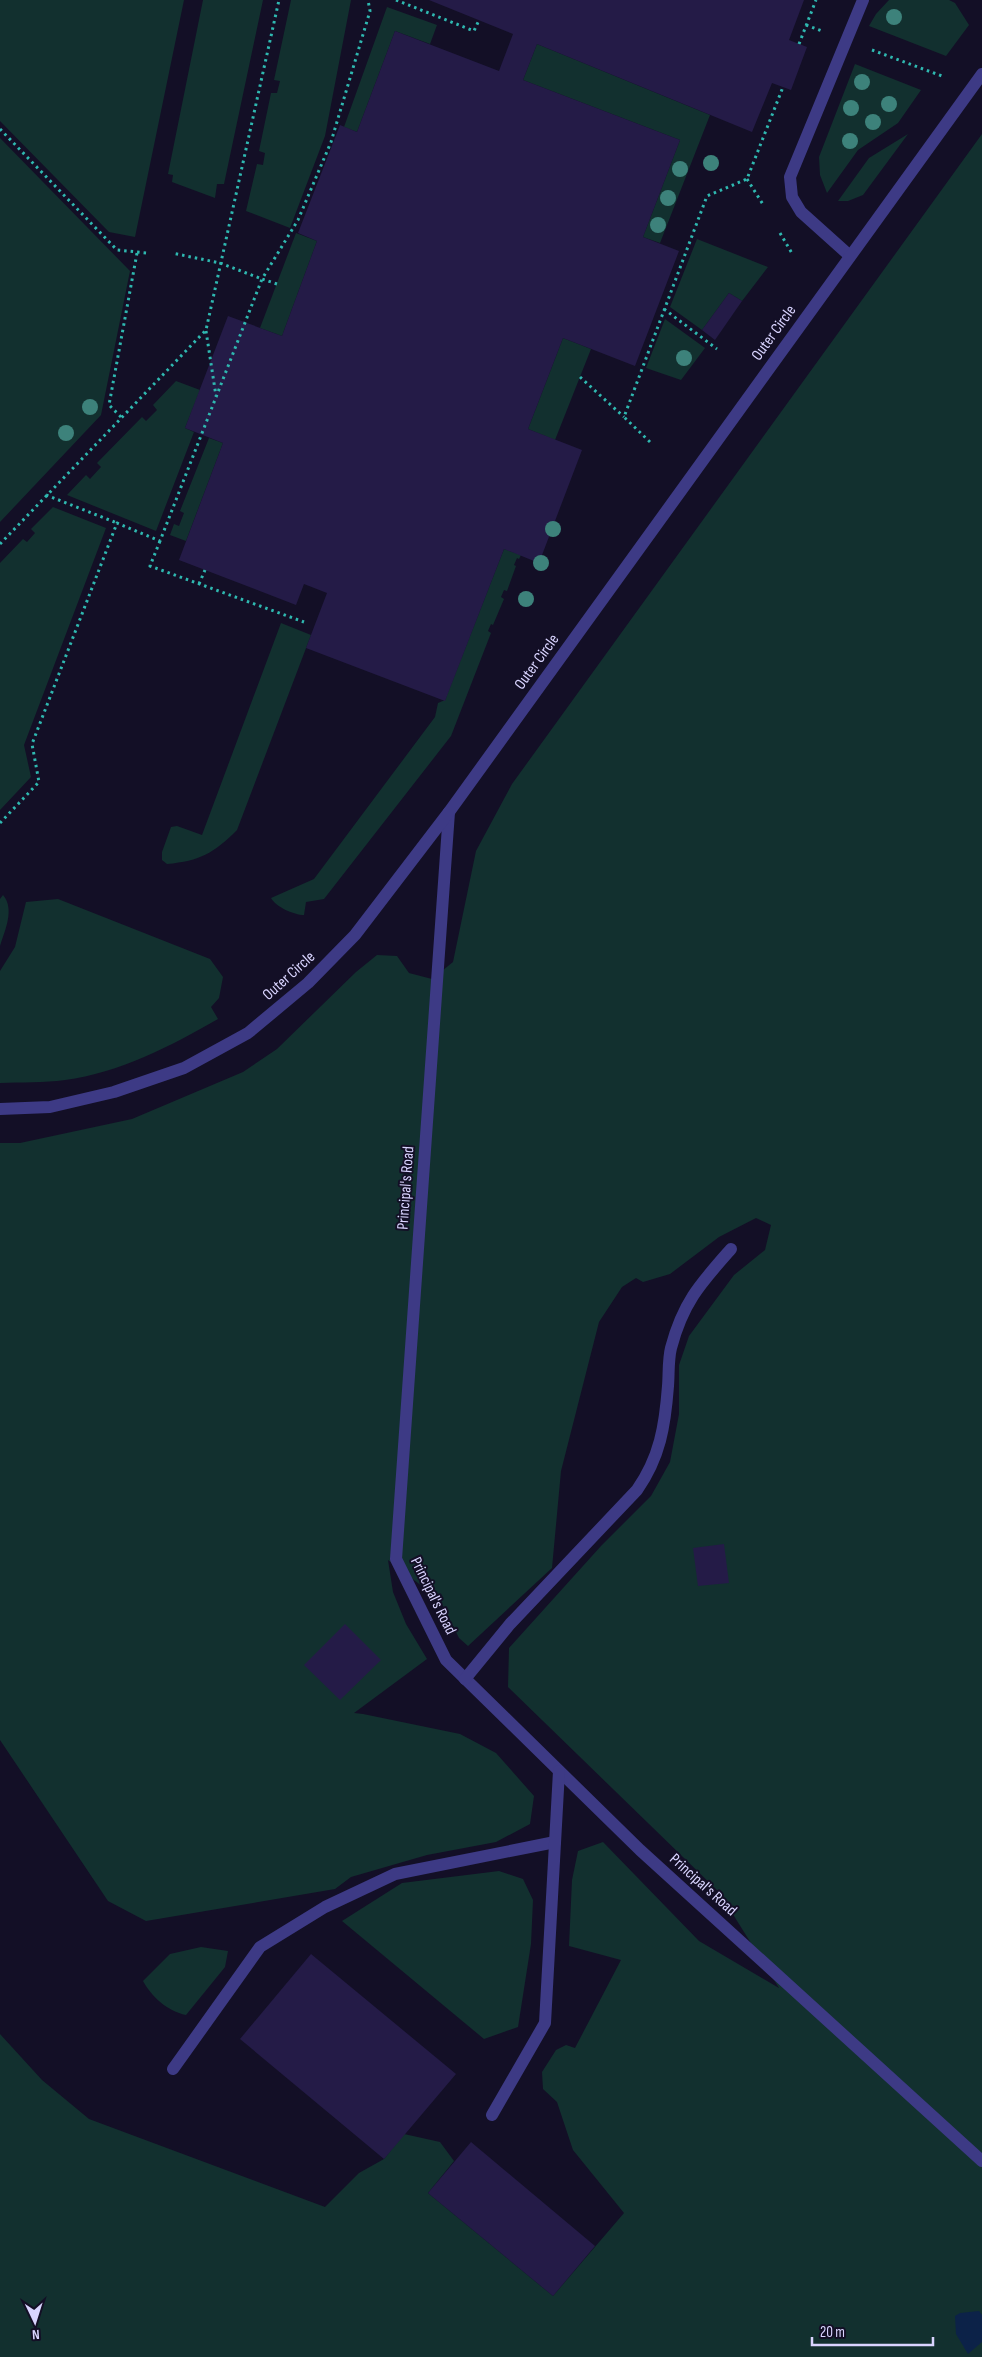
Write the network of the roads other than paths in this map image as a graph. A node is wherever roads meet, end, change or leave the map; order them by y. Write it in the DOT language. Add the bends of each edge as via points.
graph roads {
  1 [pos="863,0"];
  2 [pos="982,74"];
  3 [pos="850,256"];
  4 [pos="449,812"];
  5 [pos="0,1109"];
  6 [pos="731,1249"];
  7 [pos="465,1679"];
  8 [pos="559,1771"];
  9 [pos="555,1842"];
  10 [pos="173,2069"];
  11 [pos="492,2115"];
  12 [pos="982,2161"];
  1 -- 3 [label="street" via="790,177 792,197 801,212"];
  2 -- 3 [label="street, Outer Circle"];
  3 -- 4 [label="street, Outer Circle"];
  4 -- 5 [label="street, Outer Circle" via="355,935 308,983 248,1033 184,1068 114,1092 50,1107"];
  4 -- 7 [label="street, Principal's Road" via="396,1559 446,1660"];
  6 -- 7 [label="street" via="695,1290 682,1314 670,1350 663,1428 651,1470 637,1490 510,1624"];
  7 -- 8 [label="street, Principal's Road"];
  8 -- 9 [label="street"];
  8 -- 12 [label="street, Principal's Road" via="640,1850"];
  9 -- 10 [label="street" via="394,1874 325,1907 260,1947"];
  9 -- 11 [label="street" via="545,2023"];
}
